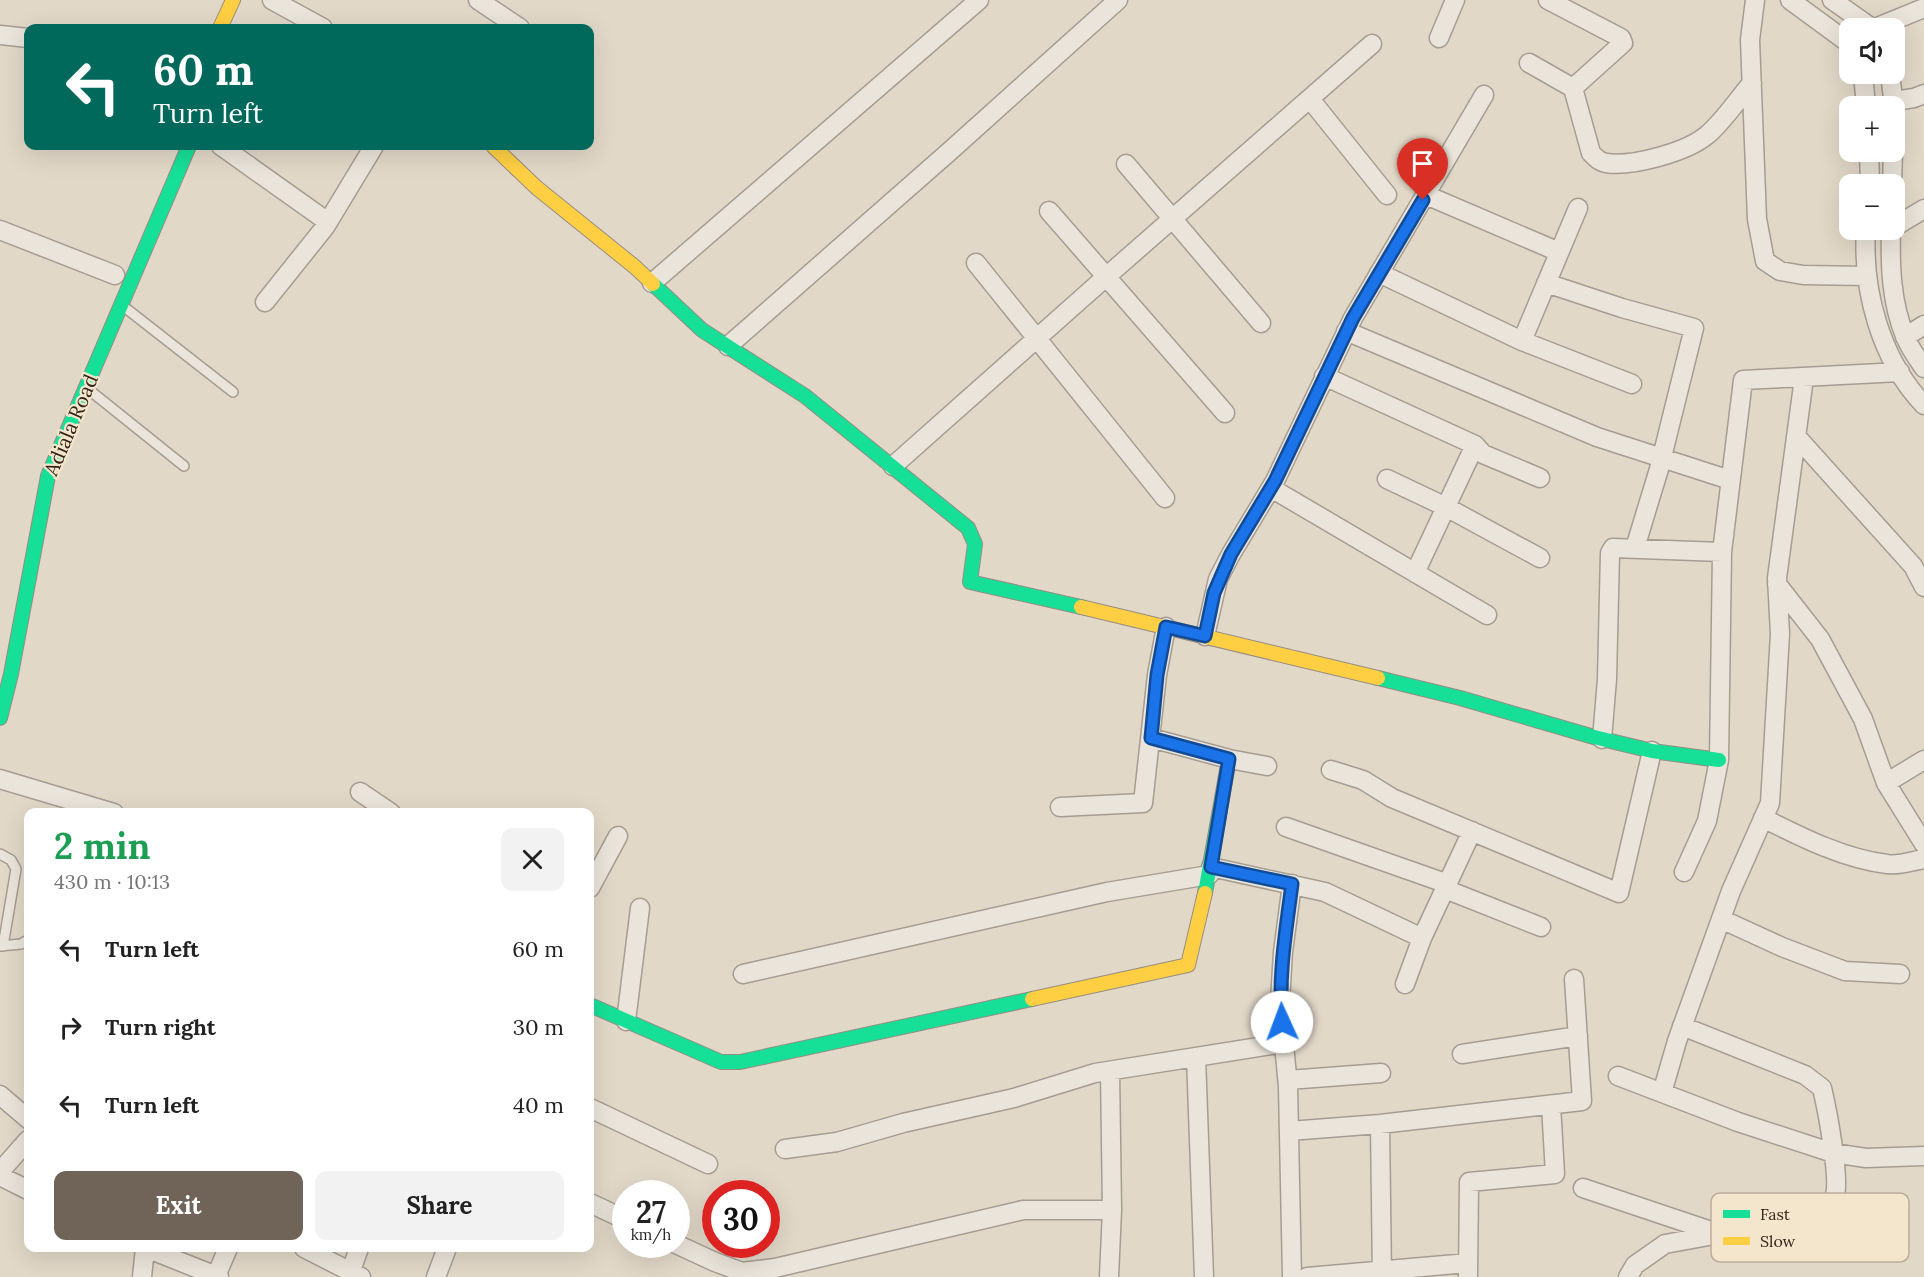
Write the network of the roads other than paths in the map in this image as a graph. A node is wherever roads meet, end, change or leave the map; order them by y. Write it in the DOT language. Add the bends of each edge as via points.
graph roads {
  1 [pos="233,0"];
  2 [pos="272,0"];
  3 [pos="478,0"];
  4 [pos="978,0"];
  5 [pos="1118,0"];
  6 [pos="1455,0"];
  7 [pos="1548,0"];
  8 [pos="1755,0"];
  9 [pos="1790,0"];
  10 [pos="1832,0"];
  11 [pos="1924,8"];
  12 [pos="1858,18"];
  13 [pos="1898,18"];
  14 [pos="222,24"];
  15 [pos="316,24"];
  16 [pos="514,24"];
  17 [pos="0,35"];
  18 [pos="1839,36"];
  19 [pos="24,38"];
  20 [pos="1439,38"];
  21 [pos="1372,44"];
  22 [pos="1529,63"];
  23 [pos="1752,83"];
  24 [pos="1574,88"];
  25 [pos="1924,94"];
  26 [pos="1484,95"];
  27 [pos="1310,99"];
  28 [pos="1905,101"];
  29 [pos="187,150"];
  30 [pos="227,150"];
  31 [pos="372,150"];
  32 [pos="497,150"];
  33 [pos="1126,164"];
  34 [pos="1387,195"];
  35 [pos="1426,195"];
  36 [pos="1578,208"];
  37 [pos="1924,209"];
  38 [pos="1049,211"];
  39 [pos="1173,218"];
  40 [pos="1905,221"];
  41 [pos="328,222"];
  42 [pos="0,230"];
  43 [pos="1866,240"];
  44 [pos="1892,240"];
  45 [pos="1559,252"];
  46 [pos="976,263"];
  47 [pos="1379,273"];
  48 [pos="115,275"];
  49 [pos="1107,276"];
  50 [pos="1867,276"];
  51 [pos="652,283"];
  52 [pos="1546,283"];
  53 [pos="265,302"];
  54 [pos="121,305"];
  55 [pos="1262,323"];
  56 [pos="1924,325"];
  57 [pos="1347,331"];
  58 [pos="1905,337"];
  59 [pos="1036,338"];
  60 [pos="1522,341"];
  61 [pos="728,346"];
  62 [pos="1924,368"];
  63 [pos="1900,372"];
  64 [pos="1324,376"];
  65 [pos="1804,378"];
  66 [pos="1632,384"];
  67 [pos="86,388"];
  68 [pos="233,392"];
  69 [pos="1924,405"];
  70 [pos="1225,413"];
  71 [pos="1796,436"];
  72 [pos="1475,445"];
  73 [pos="1662,459"];
  74 [pos="184,466"];
  75 [pos="893,466"];
  76 [pos="1540,478"];
  77 [pos="1387,479"];
  78 [pos="1730,480"];
  79 [pos="1270,488"];
  80 [pos="1165,498"];
  81 [pos="1446,507"];
  82 [pos="1635,548"];
  83 [pos="1722,552"];
  84 [pos="1540,558"];
  85 [pos="1415,573"];
  86 [pos="1777,584"];
  87 [pos="1924,587"];
  88 [pos="1487,615"];
  89 [pos="1166,627"];
  90 [pos="1205,636"];
  91 [pos="0,718"];
  92 [pos="1151,738"];
  93 [pos="1602,739"];
  94 [pos="1652,750"];
  95 [pos="1229,759"];
  96 [pos="1719,760"];
  97 [pos="1924,760"];
  98 [pos="1267,766"];
  99 [pos="1331,770"];
  100 [pos="0,779"];
  101 [pos="1886,783"];
  102 [pos="360,792"];
  103 [pos="1060,807"];
  104 [pos="97,808"];
  105 [pos="384,808"];
  106 [pos="1763,818"];
  107 [pos="1286,827"];
  108 [pos="1472,831"];
  109 [pos="618,836"];
  110 [pos="1924,844"];
  111 [pos="0,854"];
  112 [pos="1924,860"];
  113 [pos="1210,871"];
  114 [pos="1684,872"];
  115 [pos="594,881"];
  116 [pos="1292,884"];
  117 [pos="1447,887"];
  118 [pos="640,908"];
  119 [pos="1721,919"];
  120 [pos="1542,927"];
  121 [pos="1422,938"];
  122 [pos="24,942"];
  123 [pos="2,946"];
  124 [pos="743,974"];
  125 [pos="1900,974"];
  126 [pos="1574,979"];
  127 [pos="1405,984"];
  128 [pos="594,1007"];
  129 [pos="626,1021"];
  130 [pos="1682,1026"];
  131 [pos="1578,1036"];
  132 [pos="1284,1043"];
  133 [pos="1462,1054"];
  134 [pos="1196,1057"];
  135 [pos="1110,1071"];
  136 [pos="1381,1073"];
  137 [pos="1618,1076"];
  138 [pos="1288,1080"];
  139 [pos="1662,1093"];
  140 [pos="0,1095"];
  141 [pos="1551,1105"];
  142 [pos="594,1110"];
  143 [pos="24,1116"];
  144 [pos="1380,1124"];
  145 [pos="1289,1131"];
  146 [pos="24,1145"];
  147 [pos="784,1149"];
  148 [pos="1833,1153"];
  149 [pos="1924,1156"];
  150 [pos="708,1164"];
  151 [pos="0,1176"];
  152 [pos="24,1188"];
  153 [pos="1583,1188"];
  154 [pos="1836,1193"];
  155 [pos="594,1205"];
  156 [pos="1112,1210"];
  157 [pos="612,1213"];
  158 [pos="1711,1231"];
  159 [pos="1711,1235"];
  160 [pos="690,1250"];
  161 [pos="145,1252"];
  162 [pos="156,1252"];
  163 [pos="227,1252"];
  164 [pos="312,1252"];
  165 [pos="359,1252"];
  166 [pos="445,1252"];
  167 [pos="1468,1270"];
  168 [pos="785,1271"];
  169 [pos="1382,1273"];
  170 [pos="356,1274"];
  171 [pos="218,1276"];
  172 [pos="141,1277"];
  173 [pos="436,1277"];
  174 [pos="1109,1277"];
  175 [pos="1204,1277"];
  176 [pos="1293,1277"];
  177 [pos="1307,1277"];
  178 [pos="1628,1277"];
  1 -- 14 [label="street"];
  2 -- 15 [label="street"];
  3 -- 16 [label="street"];
  4 -- 51 [label="street"];
  5 -- 61 [label="street"];
  6 -- 20 [label="street"];
  7 -- 24 [label="street" via="1621,38 1623,43"];
  8 -- 23 [label="street" via="1750,40"];
  9 -- 18 [label="street"];
  10 -- 12 [label="street"];
  11 -- 13 [label="street"];
  17 -- 19 [label="street"];
  21 -- 27 [label="street"];
  22 -- 24 [label="street"];
  23 -- 24 [label="street" via="1707,135 1684,149 1639,161 1606,163 1591,153"];
  23 -- 50 [label="street" via="1757,219 1765,261 1780,271 1803,275"];
  25 -- 28 [label="street"];
  26 -- 35 [label="street"];
  27 -- 34 [label="street"];
  27 -- 39 [label="street"];
  29 -- 54 [label="street, Adiala Road"];
  30 -- 41 [label="street"];
  31 -- 41 [label="street"];
  32 -- 51 [label="street"];
  33 -- 39 [label="street"];
  35 -- 45 [label="street"];
  35 -- 47 [label="street"];
  36 -- 45 [label="street"];
  37 -- 40 [label="street"];
  38 -- 49 [label="street"];
  39 -- 49 [label="street"];
  39 -- 55 [label="street"];
  41 -- 53 [label="street"];
  42 -- 48 [label="street"];
  43 -- 50 [label="street"];
  44 -- 58 [label="street" via="1890,269"];
  45 -- 52 [label="street"];
  46 -- 59 [label="street"];
  47 -- 57 [label="street"];
  47 -- 60 [label="street"];
  49 -- 59 [label="street"];
  49 -- 70 [label="street"];
  50 -- 63 [label="street" via="1874,313"];
  51 -- 61 [label="street" via="702,330"];
  52 -- 60 [label="street"];
  52 -- 73 [label="street" via="1694,328"];
  54 -- 67 [label="street, Adiala Road"];
  54 -- 68 [label="lane"];
  56 -- 58 [label="street"];
  57 -- 64 [label="street"];
  57 -- 73 [label="street" via="1597,437"];
  58 -- 62 [label="street"];
  59 -- 75 [label="street"];
  59 -- 80 [label="street"];
  60 -- 66 [label="street"];
  61 -- 75 [label="street" via="805,396"];
  63 -- 65 [label="street"];
  63 -- 69 [label="street"];
  64 -- 72 [label="street"];
  64 -- 79 [label="street"];
  65 -- 71 [label="street"];
  65 -- 78 [label="street" via="1743,380"];
  67 -- 74 [label="lane"];
  67 -- 91 [label="street, Adiala Road" via="48,476"];
  71 -- 86 [label="street"];
  71 -- 87 [label="street" via="1906,558"];
  72 -- 76 [label="street" via="1483,453"];
  72 -- 81 [label="street"];
  73 -- 78 [label="street"];
  73 -- 82 [label="street"];
  75 -- 89 [label="street" via="968,528 975,544 970,582"];
  77 -- 81 [label="street"];
  78 -- 83 [label="street"];
  79 -- 85 [label="street"];
  79 -- 90 [label="street" via="1218,579"];
  81 -- 84 [label="street"];
  81 -- 85 [label="street"];
  82 -- 83 [label="street"];
  82 -- 93 [label="street" via="1616,547 1610,553"];
  83 -- 96 [label="street"];
  85 -- 88 [label="street"];
  86 -- 101 [label="street" via="1820,639 1863,719"];
  86 -- 106 [label="street" via="1780,634 1775,736 1770,803"];
  89 -- 90 [label="street"];
  89 -- 92 [label="street"];
  90 -- 93 [label="street" via="1460,698"];
  92 -- 95 [label="street"];
  92 -- 103 [label="street" via="1143,802"];
  93 -- 94 [label="street"];
  94 -- 96 [label="street"];
  94 -- 108 [label="street" via="1619,892"];
  95 -- 98 [label="street"];
  95 -- 113 [label="street"];
  96 -- 114 [label="street" via="1707,820"];
  97 -- 101 [label="street"];
  99 -- 108 [label="street" via="1364,780 1392,798"];
  100 -- 104 [label="street"];
  101 -- 110 [label="street"];
  102 -- 105 [label="street"];
  106 -- 112 [label="street" via="1805,839 1867,860 1889,865"];
  106 -- 119 [label="street"];
  107 -- 117 [label="street"];
  108 -- 117 [label="street"];
  109 -- 115 [label="street"];
  111 -- 123 [label="lane" via="12,860 16,868"];
  113 -- 116 [label="street"];
  113 -- 124 [label="street"];
  113 -- 129 [label="street" via="1188,964 740,1062 721,1062"];
  116 -- 121 [label="street" via="1325,892"];
  116 -- 132 [label="street" via="1280,1001"];
  117 -- 120 [label="street"];
  117 -- 121 [label="street"];
  118 -- 129 [label="street"];
  119 -- 125 [label="street" via="1845,971"];
  119 -- 130 [label="street"];
  121 -- 127 [label="street"];
  122 -- 123 [label="lane"];
  126 -- 131 [label="street"];
  128 -- 129 [label="street"];
  130 -- 139 [label="street"];
  130 -- 148 [label="street" via="1805,1075 1822,1088"];
  131 -- 133 [label="street"];
  131 -- 141 [label="street" via="1582,1101"];
  132 -- 134 [label="street"];
  132 -- 138 [label="street"];
  134 -- 135 [label="street"];
  134 -- 175 [label="street"];
  135 -- 147 [label="street" via="837,1142"];
  135 -- 156 [label="street"];
  136 -- 138 [label="street"];
  137 -- 139 [label="street"];
  138 -- 145 [label="street"];
  139 -- 148 [label="street"];
  140 -- 143 [label="street"];
  141 -- 144 [label="street"];
  141 -- 167 [label="street" via="1555,1174 1469,1182"];
  142 -- 150 [label="street"];
  144 -- 145 [label="street"];
  144 -- 169 [label="street"];
  145 -- 176 [label="street"];
  146 -- 151 [label="street"];
  148 -- 149 [label="street" via="1866,1158"];
  148 -- 154 [label="street"];
  151 -- 152 [label="street"];
  153 -- 158 [label="street"];
  155 -- 157 [label="street"];
  156 -- 168 [label="street" via="1023,1210"];
  156 -- 174 [label="street"];
  159 -- 178 [label="street" via="1665,1244 1635,1265"];
  160 -- 168 [label="street" via="742,1272"];
  161 -- 172 [label="street"];
  162 -- 171 [label="street"];
  163 -- 171 [label="street"];
  164 -- 170 [label="street"];
  165 -- 170 [label="street"];
  166 -- 173 [label="street"];
  167 -- 169 [label="street"];
  169 -- 177 [label="street"];
}
